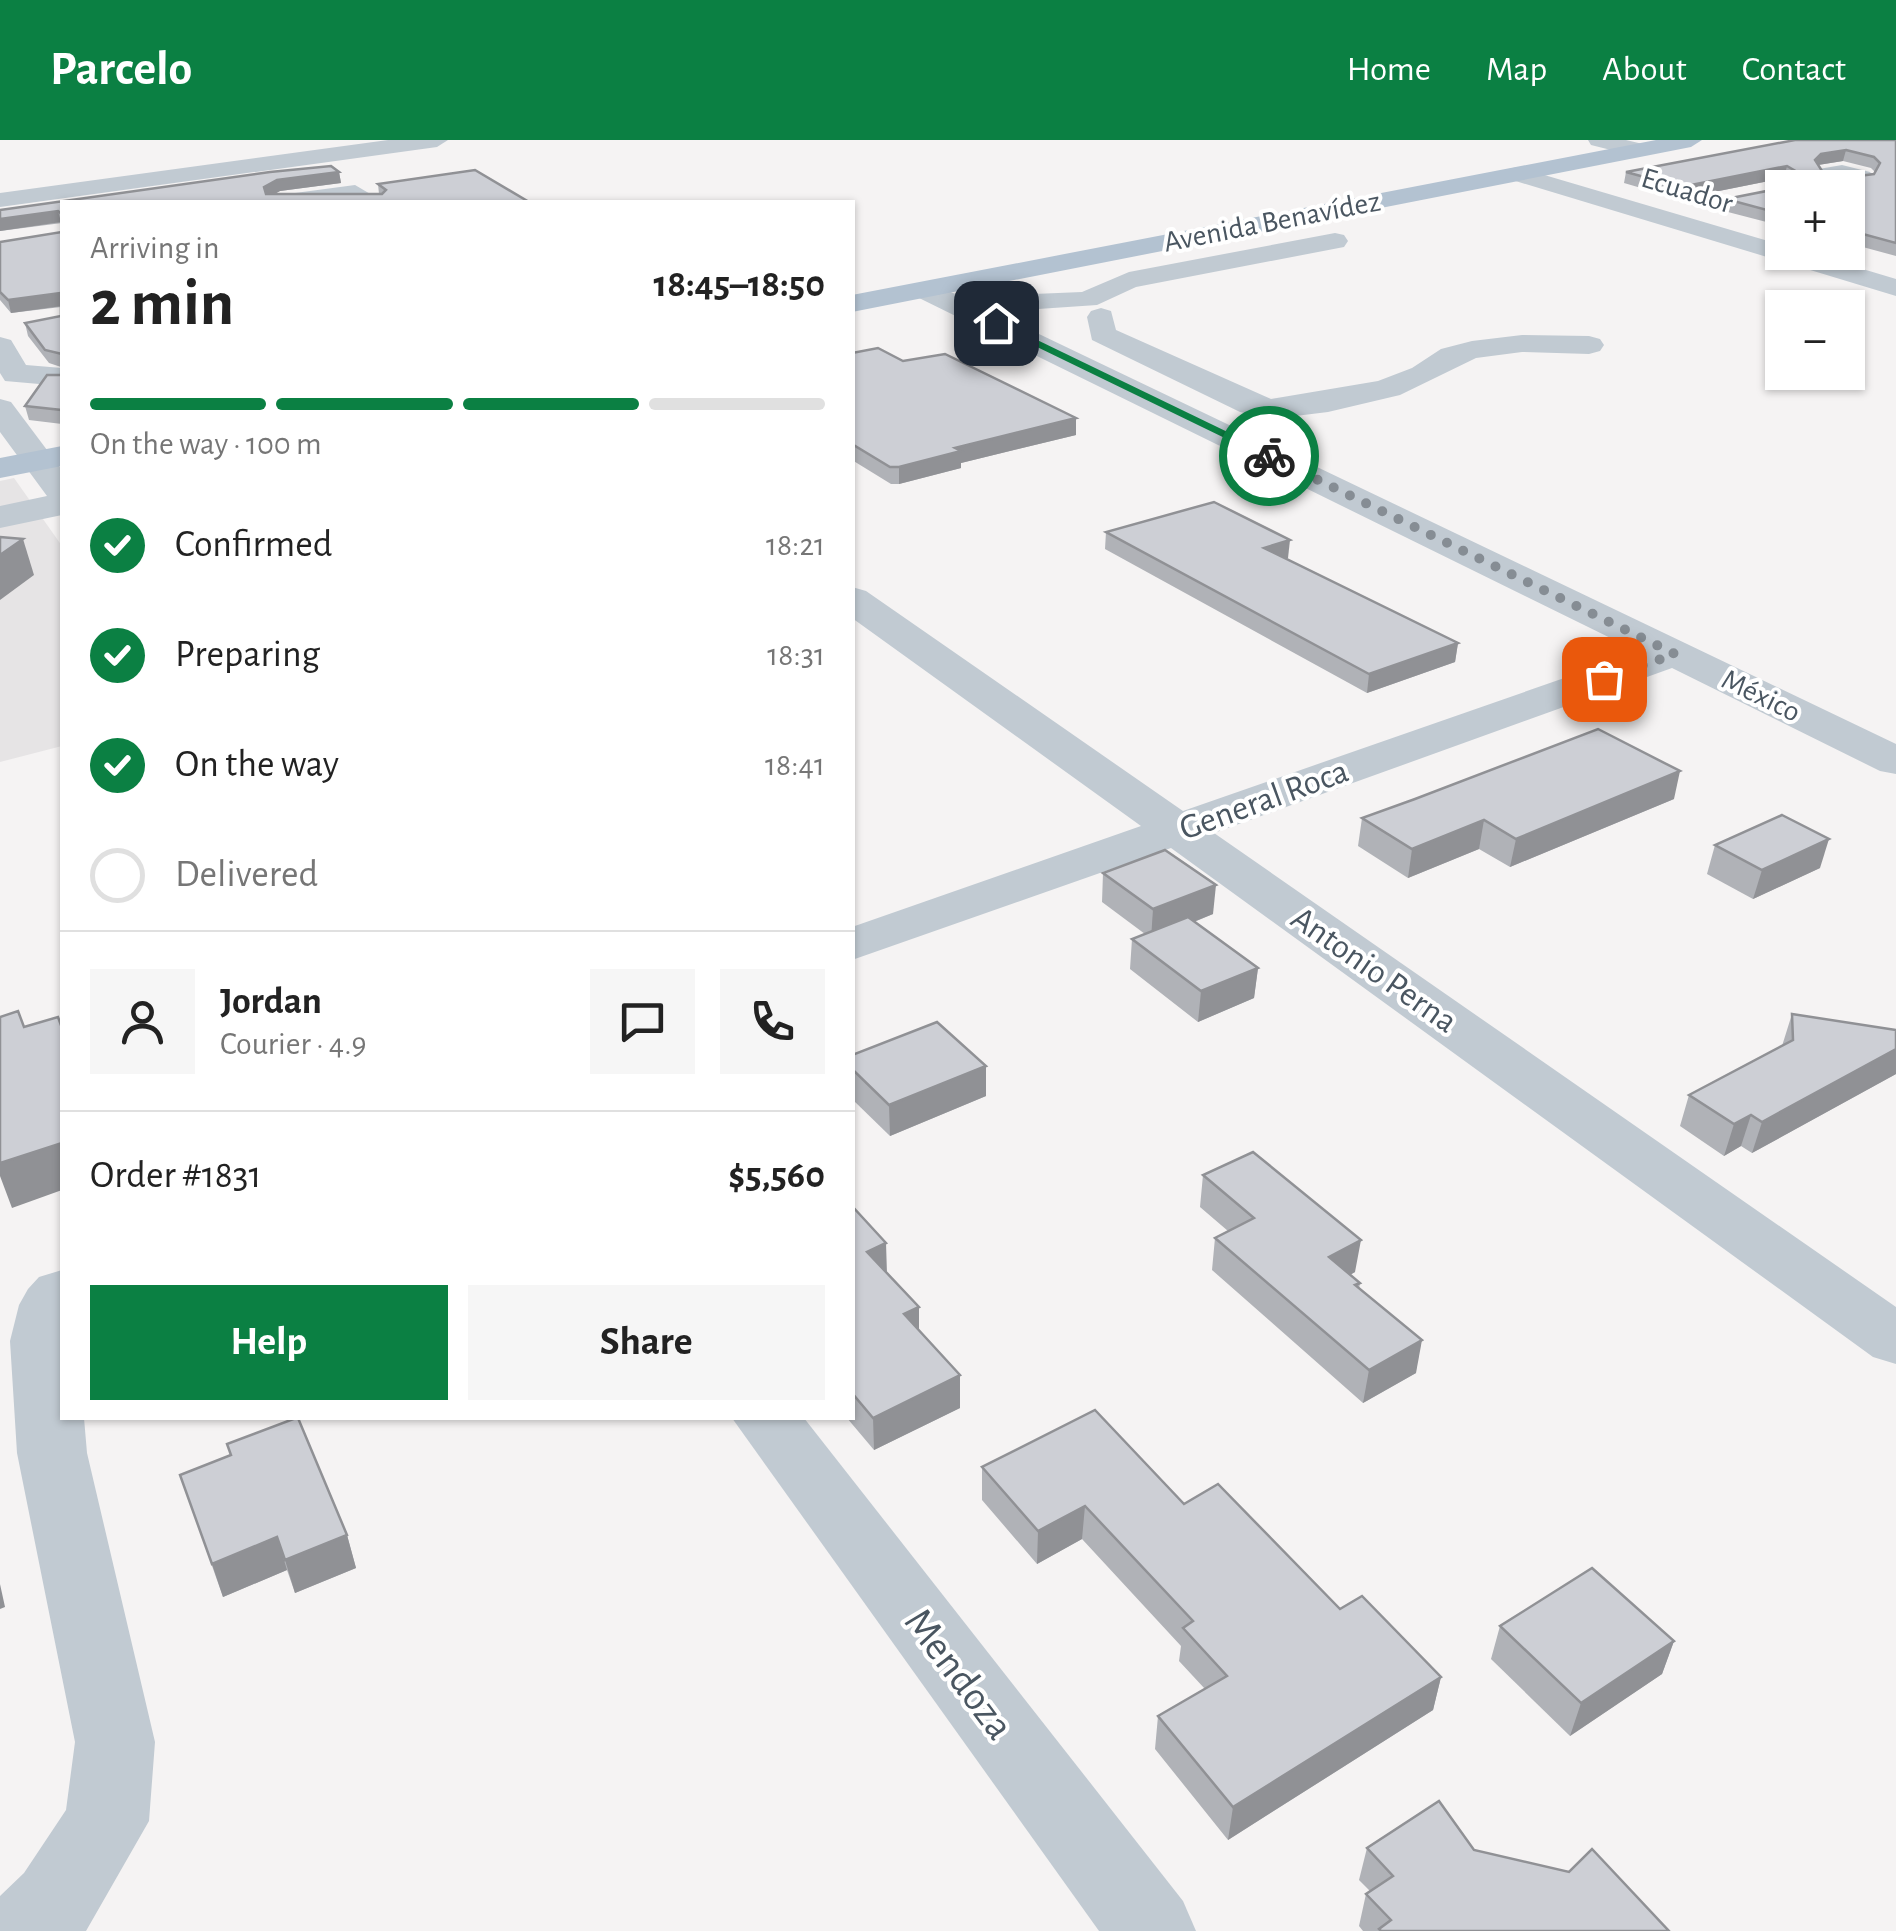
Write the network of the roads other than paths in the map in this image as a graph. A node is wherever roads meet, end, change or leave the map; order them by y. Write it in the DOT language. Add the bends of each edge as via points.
graph roads {
  1 [pos="438,140"];
  2 [pos="1599,140"];
  3 [pos="1690,140"];
  4 [pos="1639,150"];
  5 [pos="1883,161"];
  6 [pos="1859,170"];
  7 [pos="1517,174"];
  8 [pos="0,200"];
  9 [pos="295,200"];
  10 [pos="369,200"];
  11 [pos="1765,230"];
  12 [pos="1335,241"];
  13 [pos="1865,260"];
  14 [pos="1896,269"];
  15 [pos="1896,288"];
  16 [pos="940,297"];
  17 [pos="855,304"];
  18 [pos="1105,308"];
  19 [pos="996,323"];
  20 [pos="5,333"];
  21 [pos="1589,345"];
  22 [pos="60,377"];
  23 [pos="0,409"];
  24 [pos="50,458"];
  25 [pos="0,468"];
  26 [pos="60,487"];
  27 [pos="60,504"];
  28 [pos="0,517"];
  29 [pos="855,601"];
  30 [pos="1675,654"];
  31 [pos="1896,761"];
  32 [pos="1177,831"];
  33 [pos="855,944"];
  34 [pos="60,1295"];
  35 [pos="1896,1340"];
  36 [pos="768,1420"];
  37 [pos="26,1931"];
  38 [pos="1152,1931"];
  1 -- 8 [label="street"];
  2 -- 4 [label="street"];
  3 -- 4 [label="main road, Avenida Benavídez"];
  4 -- 7 [label="main road, Avenida Benavídez"];
  5 -- 6 [label="street"];
  7 -- 11 [label="street" via="1593,182"];
  7 -- 15 [label="street, Ecuador"];
  7 -- 16 [label="main road, Avenida Benavídez"];
  9 -- 10 [label="street" via="355,192"];
  12 -- 18 [label="street" via="1129,280 1095,293"];
  13 -- 14 [label="street"];
  16 -- 17 [label="main road, Avenida Benavídez"];
  16 -- 18 [label="street"];
  16 -- 19 [label="street, México"];
  18 -- 19 [label="street"];
  18 -- 21 [label="street" via="1102,334 1123,347 1271,409 1398,384 1476,349"];
  19 -- 30 [label="street, México"];
  20 -- 22 [label="street" via="16,374"];
  23 -- 24 [label="street"];
  24 -- 25 [label="main road"];
  24 -- 26 [label="street"];
  27 -- 28 [label="street"];
  29 -- 32 [label="street, Antonio Perna"];
  30 -- 31 [label="street, México"];
  30 -- 32 [label="street, General Roca"];
  32 -- 33 [label="street, General Roca"];
  32 -- 35 [label="street, Antonio Perna"];
  34 -- 37 [label="street" via="51,1304 44,1342 52,1453 115,1742 107,1821 55,1902"];
  36 -- 38 [label="street, Mendoza"];
}
